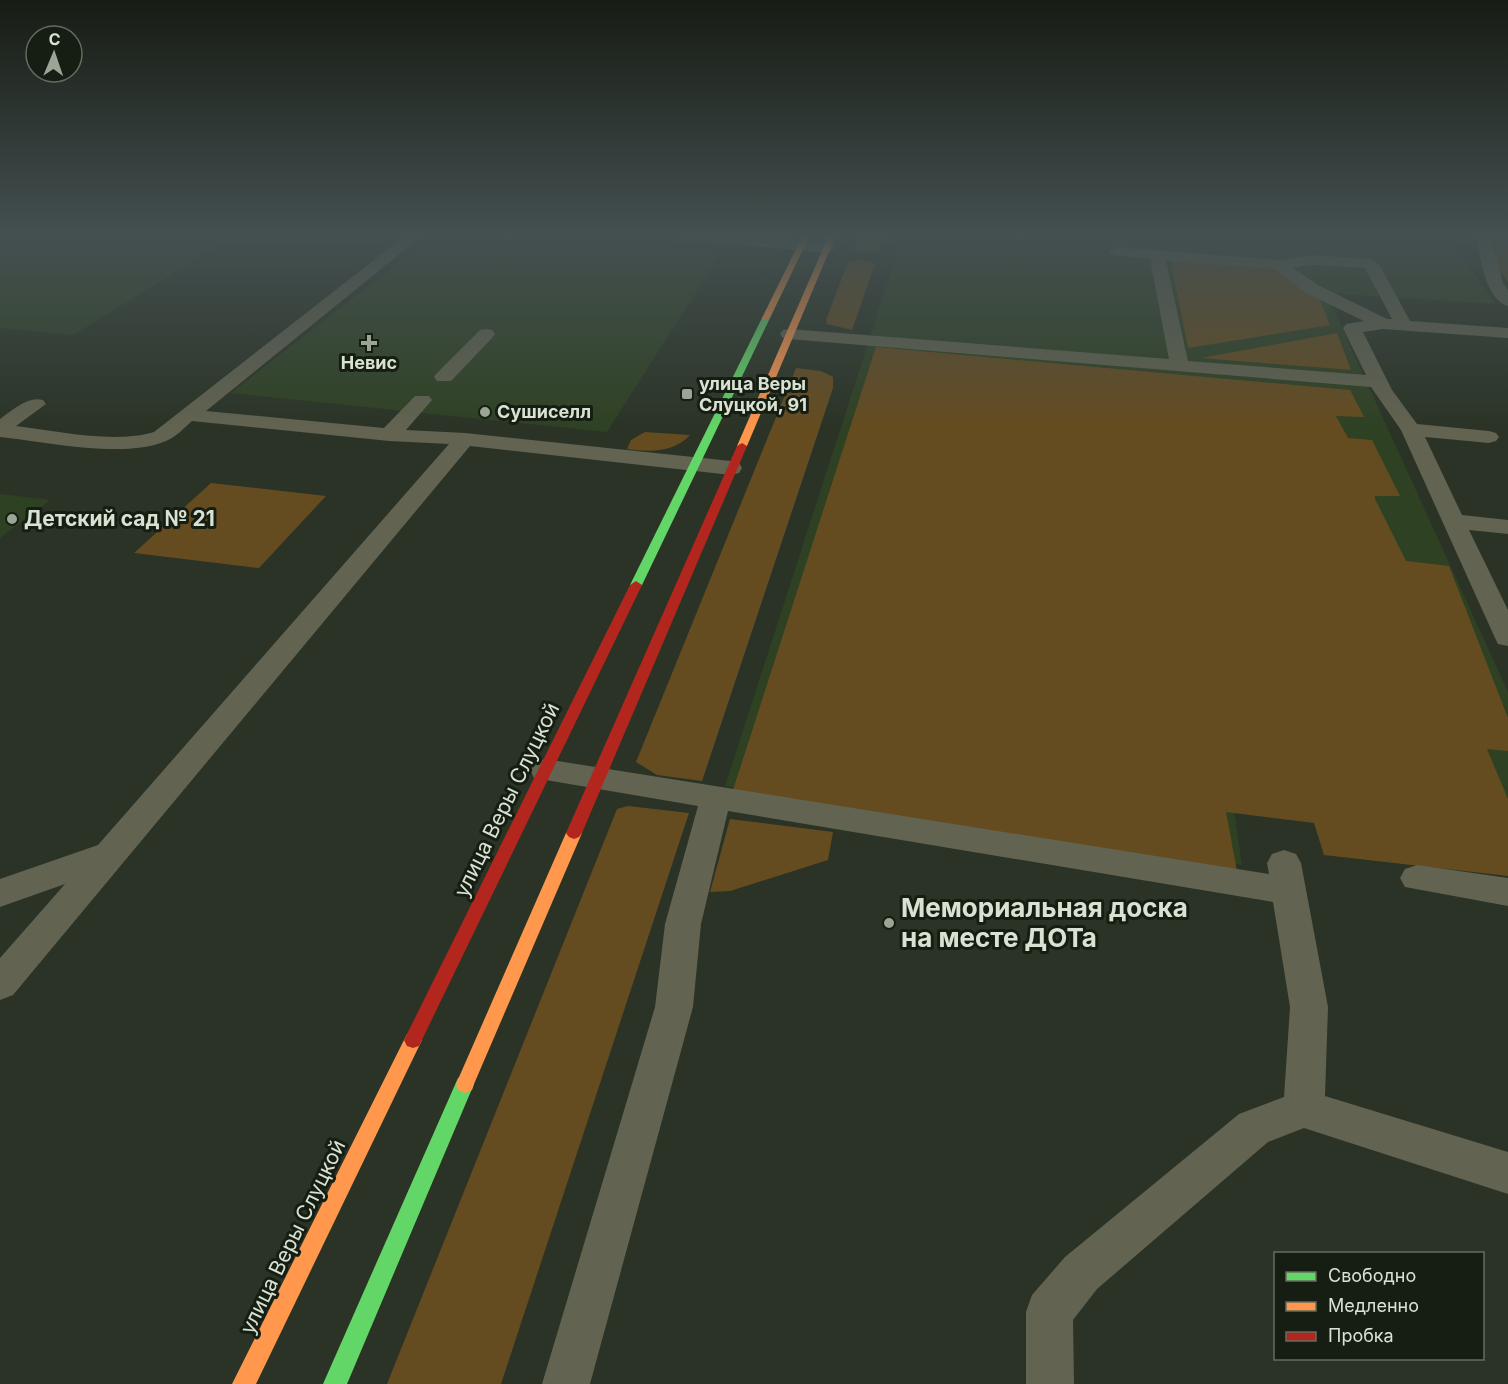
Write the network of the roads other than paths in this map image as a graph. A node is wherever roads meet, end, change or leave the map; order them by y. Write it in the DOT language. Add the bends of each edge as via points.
graph roads {
  1 [pos="335,300"];
  2 [pos="775,300"];
  3 [pos="804,300"];
  4 [pos="1166,300"];
  5 [pos="1333,300"];
  6 [pos="1390,300"];
  7 [pos="1383,324"];
  8 [pos="1404,326"];
  9 [pos="789,333"];
  10 [pos="1508,333"];
  11 [pos="486,334"];
  12 [pos="1180,366"];
  13 [pos="444,377"];
  14 [pos="1378,382"];
  15 [pos="422,400"];
  16 [pos="36,404"];
  17 [pos="189,415"];
  18 [pos="0,429"];
  19 [pos="1411,430"];
  20 [pos="388,435"];
  21 [pos="1489,437"];
  22 [pos="465,439"];
  23 [pos="694,464"];
  24 [pos="731,468"];
  25 [pos="1454,521"];
  26 [pos="1508,526"];
  27 [pos="1508,638"];
  28 [pos="545,770"];
  29 [pos="597,777"];
  30 [pos="716,797"];
  31 [pos="111,854"];
  32 [pos="1417,878"];
  33 [pos="1508,892"];
  34 [pos="0,893"];
  35 [pos="0,984"];
  36 [pos="1304,1109"];
  37 [pos="1508,1173"];
  38 [pos="244,1384"];
  39 [pos="335,1384"];
  40 [pos="566,1384"];
  41 [pos="1050,1384"];
  1 -- 17 [label="lane"];
  2 -- 23 [label="street, улица Веры Слуцкой"];
  3 -- 9 [label="street"];
  4 -- 12 [label="lane"];
  5 -- 7 [label="lane"];
  6 -- 8 [label="lane"];
  7 -- 8 [label="lane"];
  7 -- 14 [label="lane" via="1352,328"];
  8 -- 10 [label="lane"];
  9 -- 12 [label="lane"];
  9 -- 24 [label="street"];
  11 -- 13 [label="lane"];
  12 -- 14 [label="lane"];
  14 -- 19 [label="lane"];
  15 -- 20 [label="lane"];
  16 -- 18 [label="lane"];
  17 -- 18 [label="lane" via="161,436 139,443"];
  17 -- 20 [label="lane"];
  19 -- 21 [label="lane"];
  19 -- 25 [label="lane"];
  20 -- 22 [label="lane"];
  22 -- 23 [label="lane"];
  22 -- 31 [label="lane"];
  23 -- 24 [label="lane"];
  23 -- 28 [label="street, улица Веры Слуцкой"];
  24 -- 29 [label="street"];
  25 -- 26 [label="lane"];
  25 -- 27 [label="lane"];
  28 -- 29 [label="lane"];
  28 -- 38 [label="street, улица Веры Слуцкой"];
  29 -- 30 [label="lane"];
  29 -- 39 [label="street"];
  30 -- 36 [label="lane" via="1287,877 1309,1007"];
  30 -- 40 [label="lane" via="683,924 674,1007"];
  31 -- 34 [label="lane"];
  31 -- 35 [label="lane"];
  32 -- 33 [label="lane"];
  36 -- 37 [label="lane"];
  36 -- 41 [label="lane" via="1254,1128 1081,1273 1049,1312"];
}
